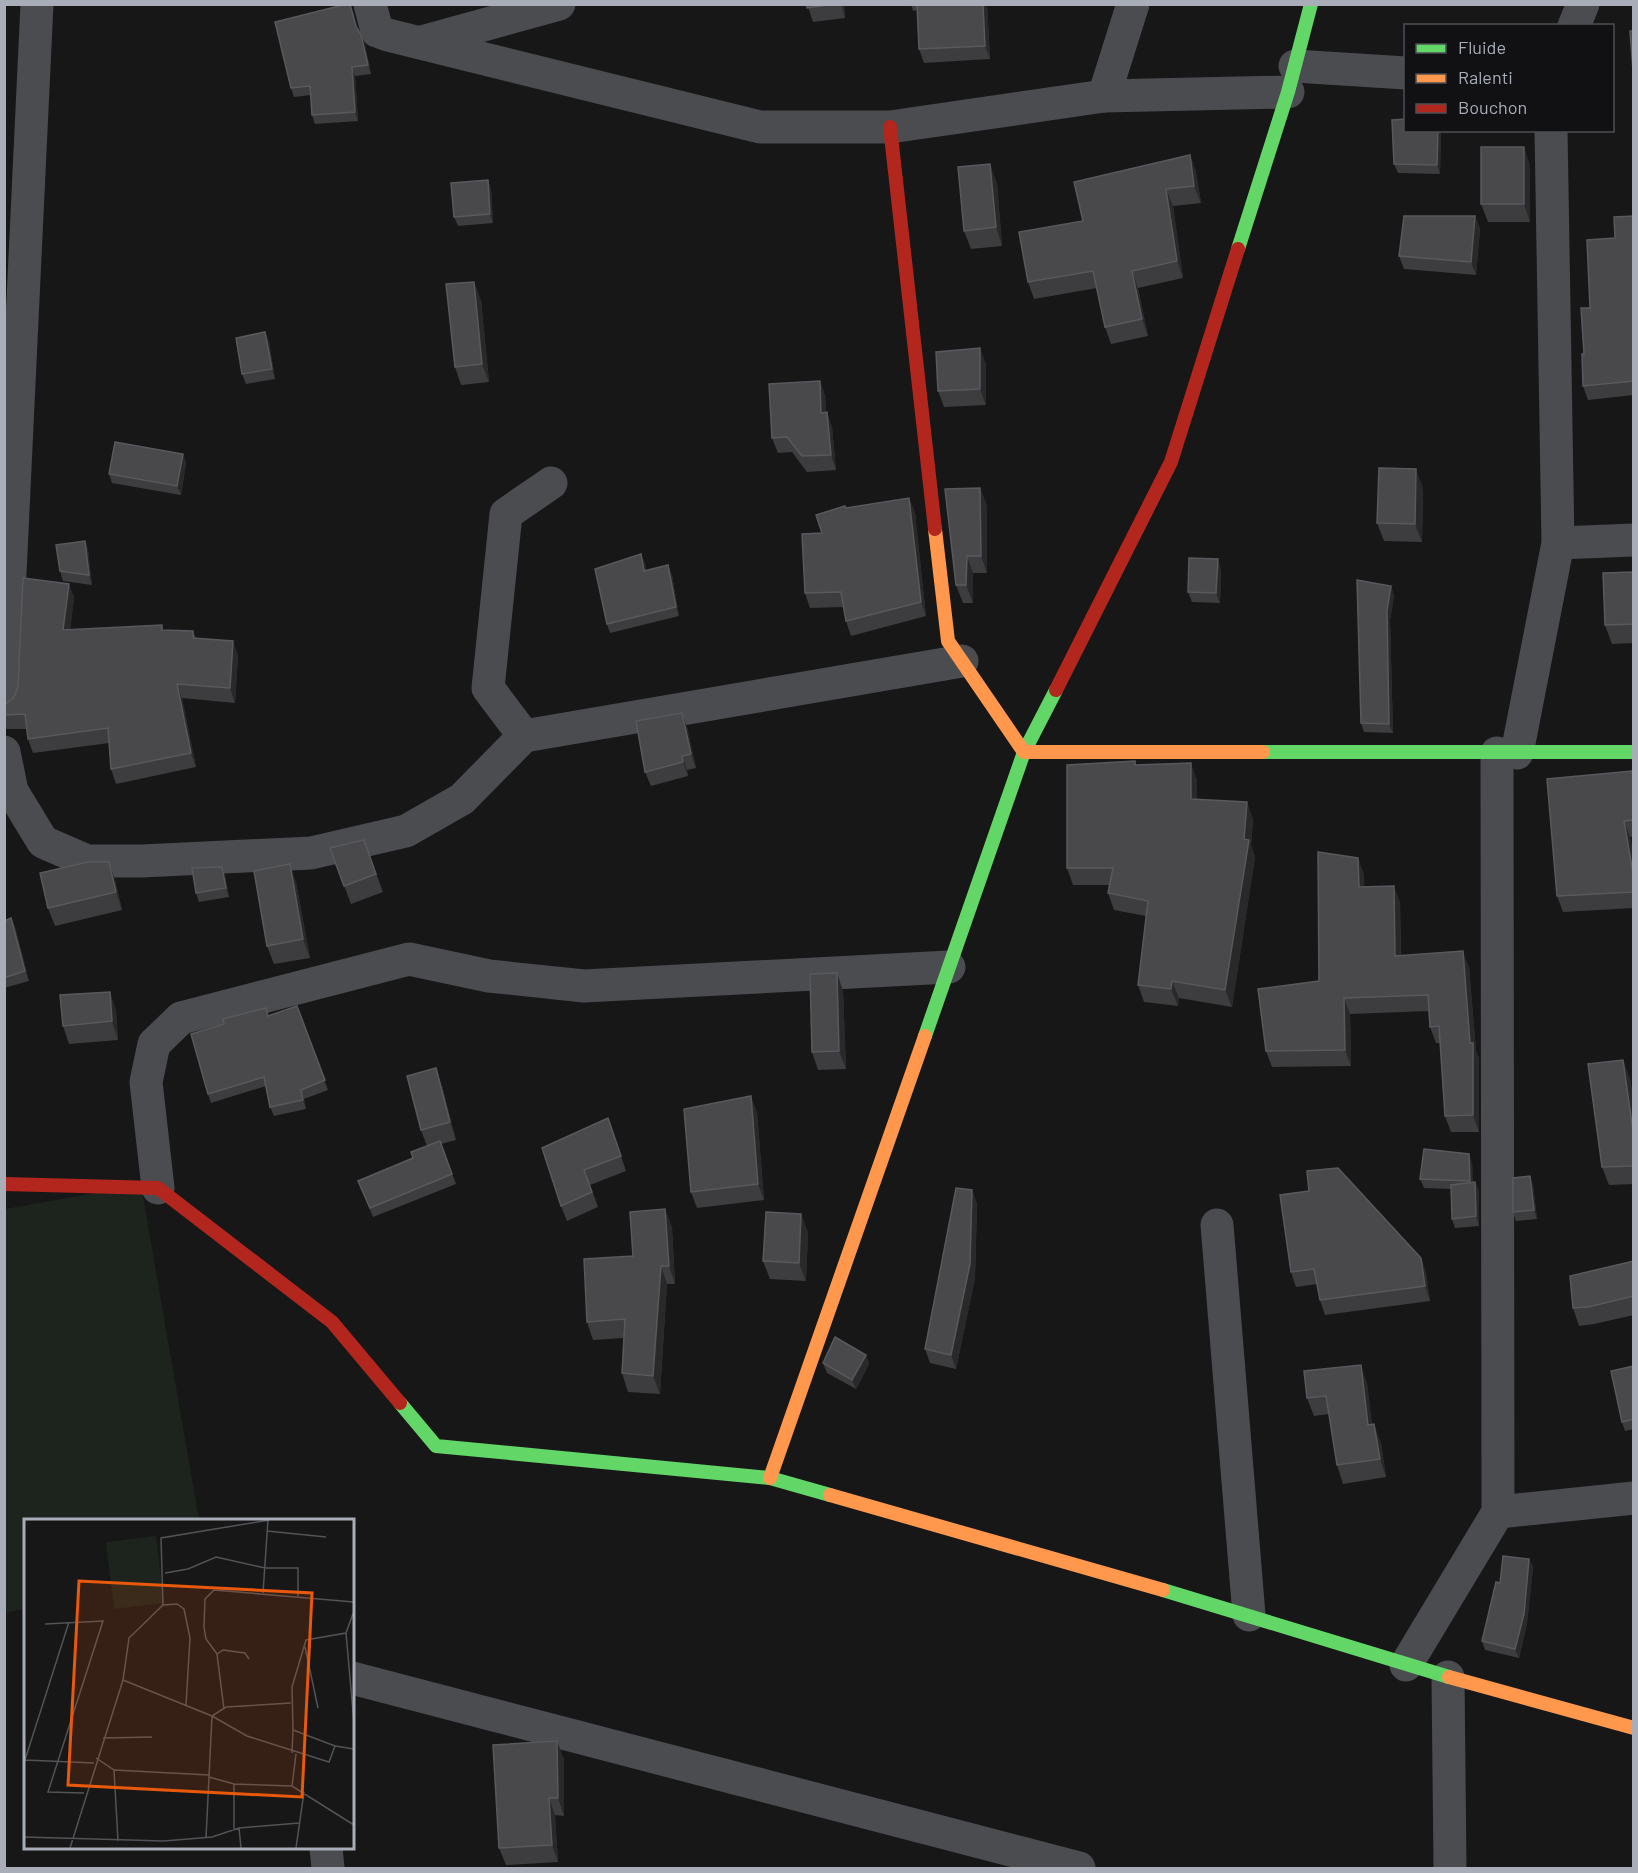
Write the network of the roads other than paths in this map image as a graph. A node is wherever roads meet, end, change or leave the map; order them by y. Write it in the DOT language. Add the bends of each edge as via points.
graph roads {
  1 [pos="37,4"];
  2 [pos="370,4"];
  3 [pos="559,4"];
  4 [pos="1133,4"];
  5 [pos="1311,4"];
  6 [pos="1583,4"];
  7 [pos="1575,24"];
  8 [pos="420,43"];
  9 [pos="1404,73"];
  10 [pos="1291,79"];
  11 [pos="1104,96"];
  12 [pos="18,116"];
  13 [pos="890,126"];
  14 [pos="1551,132"];
  15 [pos="11,397"];
  16 [pos="551,483"];
  17 [pos="1634,540"];
  18 [pos="1558,543"];
  19 [pos="962,661"];
  20 [pos="4,700"];
  21 [pos="524,736"];
  22 [pos="4,752"];
  23 [pos="1024,752"];
  24 [pos="1507,753"];
  25 [pos="1634,753"];
  26 [pos="949,967"];
  27 [pos="4,1184"];
  28 [pos="158,1188"];
  29 [pos="1217,1225"];
  30 [pos="770,1478"];
  31 [pos="1634,1498"];
  32 [pos="1498,1512"];
  33 [pos="1249,1615"];
  34 [pos="1406,1665"];
  35 [pos="1448,1677"];
  36 [pos="354,1678"];
  37 [pos="1634,1728"];
  38 [pos="326,1849"];
  39 [pos="328,1869"];
  40 [pos="1078,1869"];
  41 [pos="1450,1869"];
  1 -- 12 [label="street"];
  2 -- 8 [label="street" via="377,31"];
  3 -- 8 [label="street"];
  4 -- 11 [label="street"];
  5 -- 10 [label="street"];
  6 -- 7 [label="street"];
  8 -- 13 [label="street" via="760,127"];
  9 -- 10 [label="street"];
  10 -- 11 [label="street"];
  10 -- 23 [label="street" via="1171,462"];
  11 -- 13 [label="street"];
  12 -- 15 [label="street"];
  13 -- 19 [label="street" via="948,641"];
  14 -- 18 [label="street"];
  15 -- 20 [label="street"];
  16 -- 21 [label="street" via="506,514 488,688"];
  17 -- 18 [label="street"];
  18 -- 24 [label="street"];
  19 -- 21 [label="street"];
  19 -- 23 [label="street"];
  21 -- 22 [label="street" via="462,799 406,831 311,853 142,861 87,861 43,842 12,791"];
  23 -- 24 [label="street"];
  23 -- 26 [label="street"];
  24 -- 25 [label="street"];
  24 -- 32 [label="street"];
  26 -- 28 [label="street" via="584,986 489,976 410,959 180,1018 154,1044 146,1082"];
  26 -- 30 [label="street"];
  27 -- 28 [label="street"];
  28 -- 30 [label="street" via="332,1322 436,1446"];
  29 -- 33 [label="street"];
  30 -- 33 [label="street"];
  31 -- 32 [label="street"];
  32 -- 34 [label="street"];
  33 -- 34 [label="street"];
  34 -- 35 [label="street"];
  35 -- 37 [label="street"];
  35 -- 41 [label="street"];
  36 -- 40 [label="street"];
  38 -- 39 [label="street"];
}
